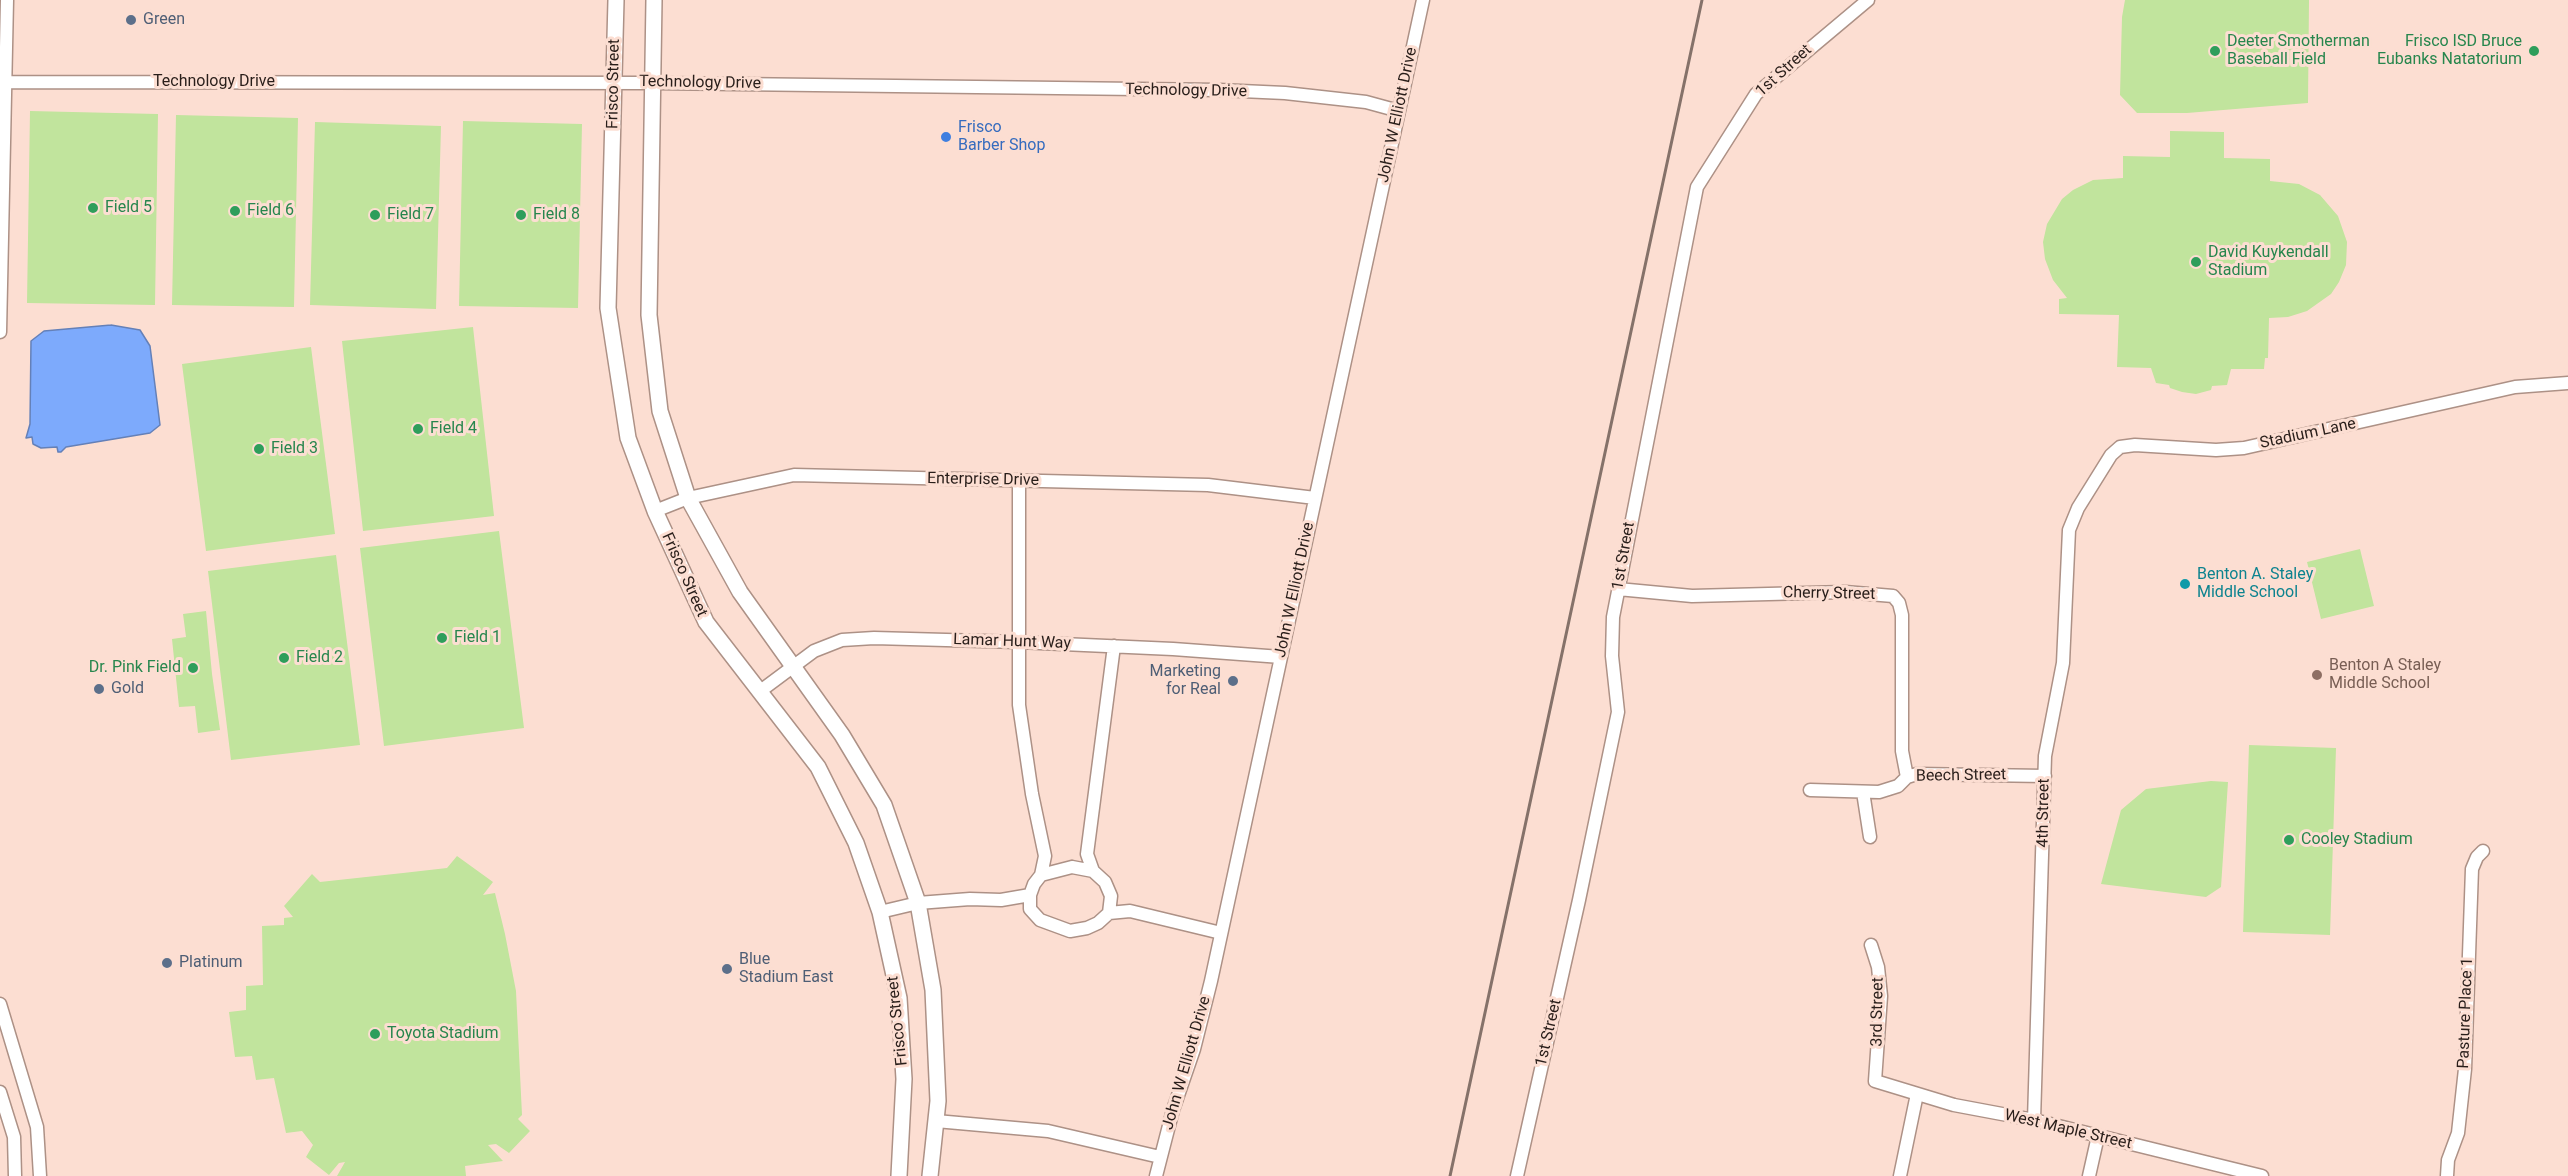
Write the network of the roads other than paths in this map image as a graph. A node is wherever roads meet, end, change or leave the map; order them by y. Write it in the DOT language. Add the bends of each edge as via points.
graph roads {
  1 [pos="7,0"];
  2 [pos="616,0"];
  3 [pos="654,0"];
  4 [pos="1423,0"];
  5 [pos="1868,0"];
  6 [pos="3,82"];
  7 [pos="614,82"];
  8 [pos="653,82"];
  9 [pos="1399,111"];
  10 [pos="0,332"];
  11 [pos="2568,383"];
  12 [pos="1019,480"];
  13 [pos="688,498"];
  14 [pos="1315,498"];
  15 [pos="2078,508"];
  16 [pos="655,511"];
  17 [pos="1618,589"];
  18 [pos="1018,642"];
  19 [pos="1114,646"];
  20 [pos="1281,657"];
  21 [pos="793,666"];
  22 [pos="759,692"];
  23 [pos="2045,776"];
  24 [pos="1906,777"];
  25 [pos="1810,790"];
  26 [pos="1863,792"];
  27 [pos="1870,837"];
  28 [pos="2483,851"];
  29 [pos="1087,854"];
  30 [pos="1046,856"];
  31 [pos="1072,867"];
  32 [pos="1058,870"];
  33 [pos="1093,871"];
  34 [pos="1041,875"];
  35 [pos="1030,895"];
  36 [pos="1111,896"];
  37 [pos="1001,900"];
  38 [pos="918,903"];
  39 [pos="1030,909"];
  40 [pos="1130,911"];
  41 [pos="880,912"];
  42 [pos="1109,913"];
  43 [pos="1221,933"];
  44 [pos="1871,945"];
  45 [pos="0,1004"];
  46 [pos="1875,1081"];
  47 [pos="0,1092"];
  48 [pos="1917,1094"];
  49 [pos="2034,1120"];
  50 [pos="936,1121"];
  51 [pos="2098,1136"];
  52 [pos="1160,1157"];
  53 [pos="15,1176"];
  54 [pos="40,1176"];
  55 [pos="898,1176"];
  56 [pos="930,1176"];
  57 [pos="1156,1176"];
  58 [pos="1517,1176"];
  59 [pos="1900,1176"];
  60 [pos="2090,1176"];
  61 [pos="2262,1176"];
  62 [pos="2446,1176"];
  1 -- 6 [label="street"];
  2 -- 7 [label="street, Frisco Street"];
  3 -- 8 [label="street, Frisco Street"];
  4 -- 9 [label="street, John W Elliott Drive"];
  5 -- 17 [label="street, 1st Street" via="1756,94 1697,187"];
  6 -- 7 [label="street, Technology Drive"];
  6 -- 10 [label="street"];
  7 -- 8 [label="street, Technology Drive"];
  7 -- 16 [label="street, Frisco Street" via="608,308 628,438"];
  8 -- 9 [label="street, Technology Drive" via="1219,90 1366,102"];
  8 -- 13 [label="street, Frisco Street" via="649,315 660,411"];
  9 -- 14 [label="street, John W Elliott Drive"];
  11 -- 15 [label="street, Stadium Lane" via="2515,387 2244,448 2120,447"];
  12 -- 13 [label="street, Enterprise Drive" via="794,475"];
  12 -- 14 [label="street, Enterprise Drive" via="1208,485"];
  12 -- 18 [label="street"];
  13 -- 16 [label="street, Enterprise Drive"];
  13 -- 21 [label="street, Frisco Street" via="740,592"];
  14 -- 20 [label="street, John W Elliott Drive"];
  15 -- 23 [label="street, 4th Street" via="2069,530 2063,663"];
  16 -- 22 [label="street, Frisco Street" via="706,622"];
  17 -- 24 [label="street, Cherry Street" via="1692,596 1845,592 1893,596 1902,615 1902,751"];
  17 -- 58 [label="street, 1st Street" via="1612,656 1618,712"];
  18 -- 19 [label="street, Lamar Hunt Way"];
  18 -- 21 [label="street, Lamar Hunt Way" via="842,640 814,651"];
  18 -- 30 [label="street" via="1019,705"];
  19 -- 20 [label="street, Lamar Hunt Way"];
  19 -- 29 [label="street"];
  20 -- 43 [label="street, John W Elliott Drive"];
  21 -- 22 [label="street, Lamar Hunt Way"];
  21 -- 38 [label="street, Frisco Street" via="842,735 884,806"];
  22 -- 41 [label="street, Frisco Street" via="818,767 856,843"];
  23 -- 24 [label="street, Beech Street" via="1942,773"];
  23 -- 49 [label="street, 4th Street"];
  24 -- 26 [label="street, Beech Street" via="1898,786"];
  25 -- 26 [label="street, Beech Street"];
  26 -- 27 [label="street"];
  28 -- 62 [label="street, Pasture Place 1" via="2472,869 2465,1070 2458,1133"];
  29 -- 31 [label="street"];
  29 -- 33 [label="street"];
  30 -- 32 [label="street"];
  30 -- 34 [label="street"];
  31 -- 32 [label="street"];
  31 -- 33 [label="street"];
  32 -- 34 [label="street"];
  33 -- 36 [label="street" via="1105,882"];
  34 -- 35 [label="street"];
  35 -- 37 [label="street"];
  35 -- 39 [label="street"];
  36 -- 40 [label="street"];
  36 -- 42 [label="street"];
  37 -- 38 [label="street"];
  37 -- 39 [label="street"];
  38 -- 41 [label="street"];
  38 -- 50 [label="street, Frisco Street" via="933,990"];
  39 -- 42 [label="street" via="1040,920 1070,931 1098,923"];
  40 -- 42 [label="street"];
  40 -- 43 [label="street"];
  41 -- 55 [label="street, Frisco Street" via="899,998 904,1079"];
  43 -- 52 [label="street, John W Elliott Drive" via="1194,1049"];
  44 -- 46 [label="street, 3rd Street" via="1881,996"];
  45 -- 54 [label="street" via="37,1126"];
  46 -- 48 [label="street, West Maple Street"];
  47 -- 53 [label="street" via="14,1137"];
  48 -- 49 [label="street, West Maple Street"];
  48 -- 59 [label="street"];
  49 -- 51 [label="street, West Maple Street"];
  50 -- 52 [label="street" via="1048,1131"];
  50 -- 56 [label="street, Frisco Street"];
  51 -- 60 [label="street"];
  51 -- 61 [label="street, West Maple Street"];
  52 -- 57 [label="street, John W Elliott Drive"];
}
